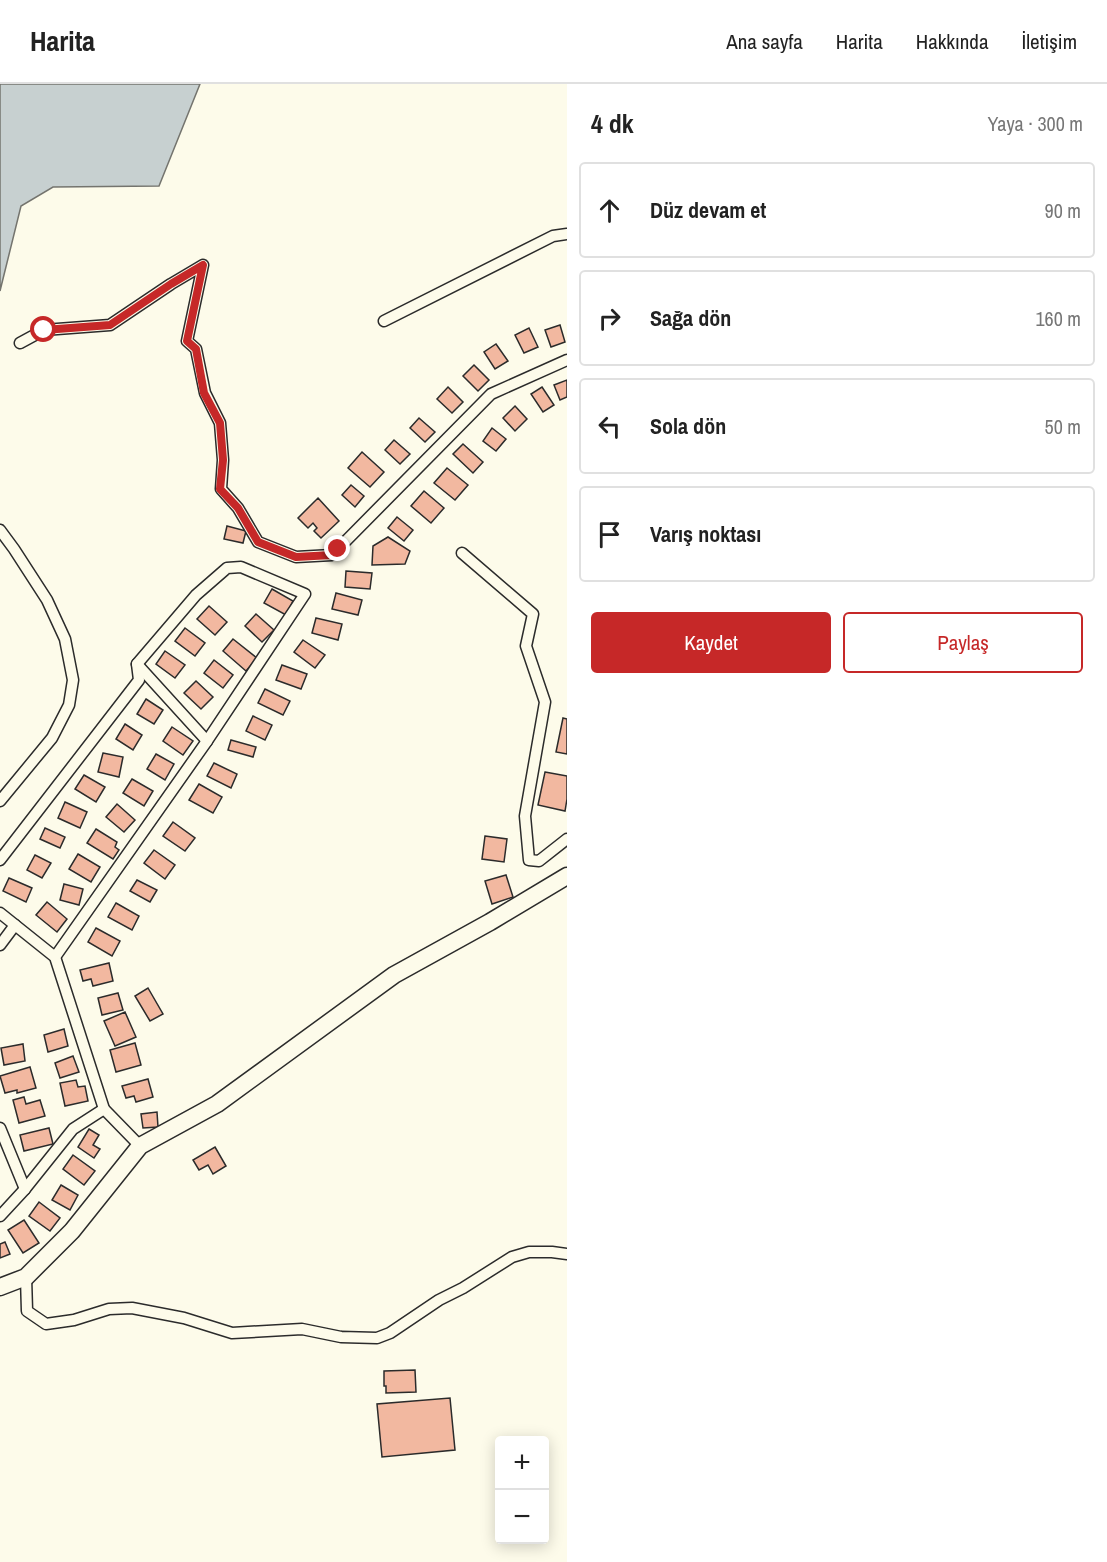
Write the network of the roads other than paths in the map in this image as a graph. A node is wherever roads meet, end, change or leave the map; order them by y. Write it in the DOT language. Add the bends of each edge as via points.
graph roads {
  1 [pos="567,234"];
  2 [pos="384,321"];
  3 [pos="20,343"];
  4 [pos="567,360"];
  5 [pos="0,530"];
  6 [pos="462,553"];
  7 [pos="137,664"];
  8 [pos="207,741"];
  9 [pos="0,801"];
  10 [pos="567,839"];
  11 [pos="0,860"];
  12 [pos="567,876"];
  13 [pos="0,913"];
  14 [pos="15,925"];
  15 [pos="0,945"];
  16 [pos="54,957"];
  17 [pos="104,1109"];
  18 [pos="0,1128"];
  19 [pos="140,1146"];
  20 [pos="25,1190"];
  21 [pos="0,1216"];
  22 [pos="567,1254"];
  23 [pos="26,1277"];
  24 [pos="0,1287"];
  1 -- 2 [label="street" via="553,236"];
  3 -- 4 [label="street" via="44,330 110,325 203,265 187,341 196,349 204,393 220,423 220,489 238,508 258,542 296,557 332,555 491,394"];
  5 -- 9 [label="street" via="47,600 65,639 73,680 69,705 52,738"];
  6 -- 10 [label="street" via="533,614 526,646 546,702 525,816 530,860 539,861"];
  7 -- 8 [label="street"];
  7 -- 8 [label="street" via="196,595 227,568 241,567 305,594"];
  7 -- 11 [label="street" via="139,680"];
  8 -- 16 [label="street"];
  12 -- 19 [label="main road" via="394,975 217,1104"];
  13 -- 14 [label="street"];
  14 -- 15 [label="street"];
  14 -- 16 [label="street"];
  16 -- 17 [label="street"];
  17 -- 19 [label="street"];
  17 -- 20 [label="street" via="73,1129"];
  18 -- 20 [label="street"];
  19 -- 23 [label="main road" via="72,1232"];
  20 -- 21 [label="street"];
  22 -- 23 [label="street" via="529,1252 512,1257 377,1338 341,1338 302,1329 232,1332 132,1308 46,1324 27,1311"];
  23 -- 24 [label="main road"];
}
